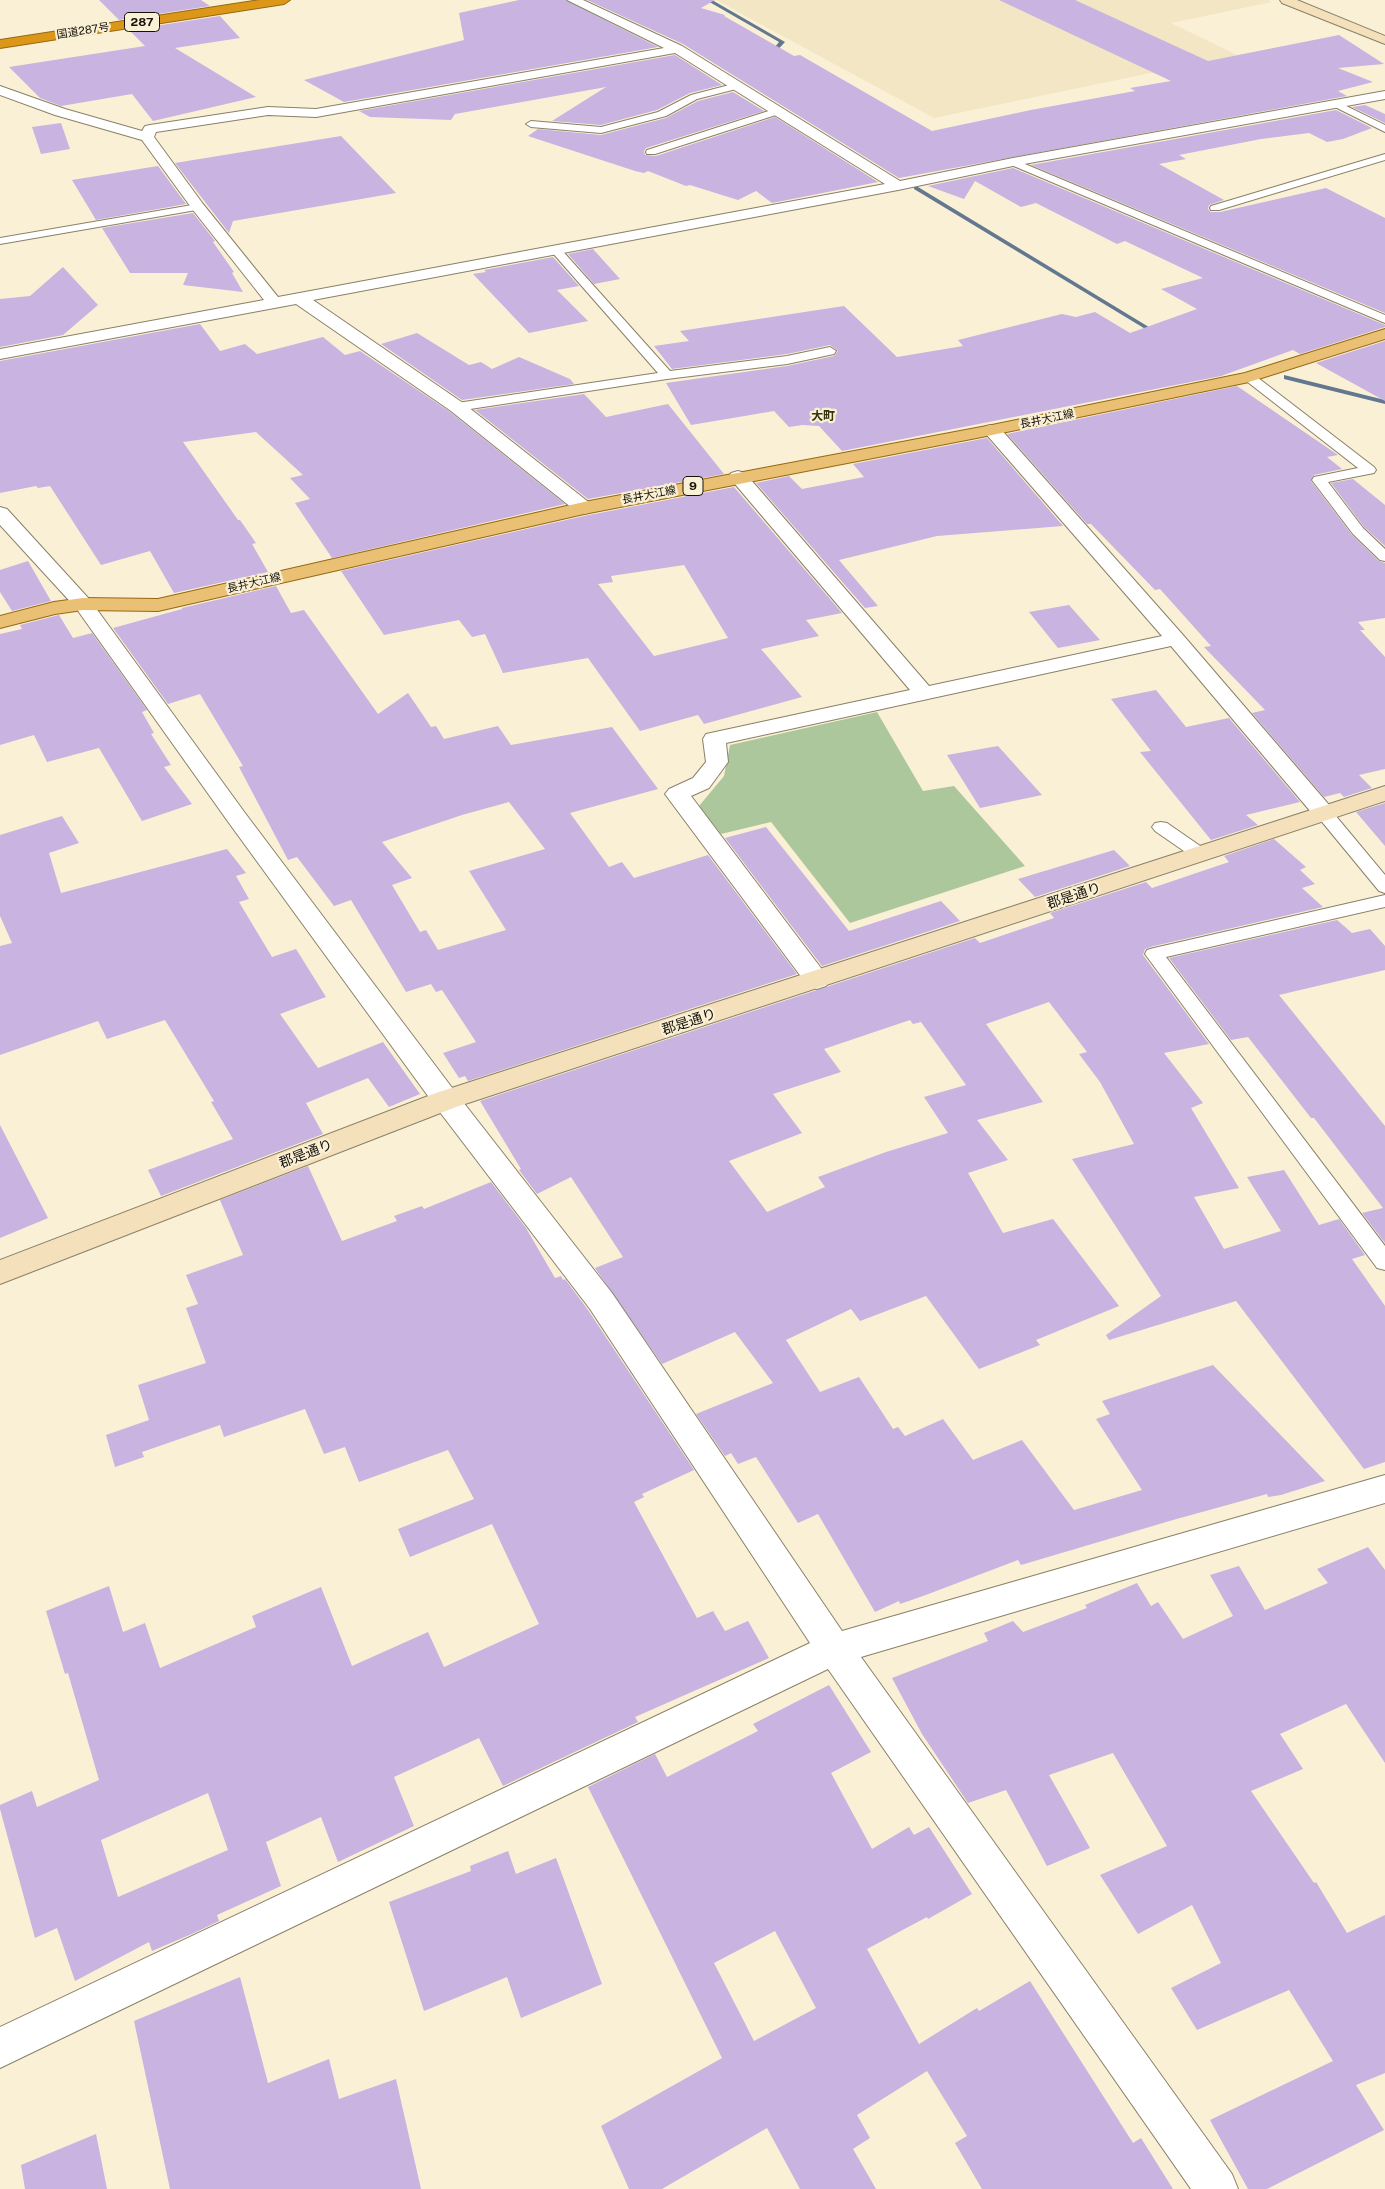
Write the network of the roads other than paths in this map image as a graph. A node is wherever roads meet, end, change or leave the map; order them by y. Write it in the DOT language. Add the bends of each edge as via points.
graph roads {
  1 [pos="284,0"];
  2 [pos="573,0"];
  3 [pos="1286,0"];
  4 [pos="1385,40"];
  5 [pos="0,44"];
  6 [pos="678,49"];
  7 [pos="737,86"];
  8 [pos="0,90"];
  9 [pos="1385,95"];
  10 [pos="1336,104"];
  11 [pos="778,111"];
  12 [pos="531,124"];
  13 [pos="1385,130"];
  14 [pos="147,138"];
  15 [pos="651,152"];
  16 [pos="1385,157"];
  17 [pos="1013,162"];
  18 [pos="898,186"];
  19 [pos="198,207"];
  20 [pos="1216,208"];
  21 [pos="0,241"];
  22 [pos="554,249"];
  23 [pos="297,297"];
  24 [pos="274,301"];
  25 [pos="1385,319"];
  26 [pos="1385,334"];
  27 [pos="830,351"];
  28 [pos="0,354"];
  29 [pos="667,375"];
  30 [pos="1249,377"];
  31 [pos="457,407"];
  32 [pos="992,430"];
  33 [pos="738,477"];
  34 [pos="584,508"];
  35 [pos="4,523"];
  36 [pos="1385,557"];
  37 [pos="83,604"];
  38 [pos="0,622"];
  39 [pos="1176,638"];
  40 [pos="924,693"];
  41 [pos="1385,793"];
  42 [pos="1324,814"];
  43 [pos="1161,827"];
  44 [pos="1200,854"];
  45 [pos="1385,887"];
  46 [pos="1385,901"];
  47 [pos="817,980"];
  48 [pos="446,1100"];
  49 [pos="1385,1262"];
  50 [pos="0,1272"];
  51 [pos="1385,1488"];
  52 [pos="834,1649"];
  53 [pos="0,2048"];
  54 [pos="1217,2189"];
  1 -- 5 [label="highway, 国道287号 / 287"];
  2 -- 6 [label="street"];
  3 -- 4 [label="street"];
  6 -- 7 [label="street"];
  6 -- 14 [label="street" via="316,113 268,112 150,129"];
  7 -- 11 [label="street"];
  7 -- 12 [label="lane" via="694,97 662,114 601,130"];
  8 -- 14 [label="street"];
  9 -- 10 [label="street"];
  10 -- 13 [label="lane"];
  10 -- 17 [label="street"];
  11 -- 15 [label="lane"];
  11 -- 18 [label="street"];
  14 -- 19 [label="street"];
  16 -- 20 [label="lane"];
  17 -- 18 [label="street"];
  17 -- 25 [label="lane"];
  18 -- 22 [label="street"];
  19 -- 21 [label="lane"];
  19 -- 24 [label="street"];
  22 -- 23 [label="street"];
  22 -- 29 [label="lane"];
  23 -- 24 [label="street"];
  23 -- 31 [label="street"];
  24 -- 28 [label="street"];
  26 -- 30 [label="main road, 長井大江線 / 9"];
  27 -- 29 [label="lane" via="787,360"];
  29 -- 31 [label="lane"];
  30 -- 32 [label="main road, 長井大江線 / 9"];
  30 -- 36 [label="lane" via="1369,470 1320,480 1358,530"];
  31 -- 34 [label="street"];
  32 -- 33 [label="main road, 長井大江線 / 9"];
  32 -- 39 [label="street"];
  33 -- 34 [label="main road, 長井大江線 / 9"];
  33 -- 40 [label="street"];
  34 -- 37 [label="main road, 長井大江線 / 9" via="158,606"];
  35 -- 37 [label="street"];
  37 -- 38 [label="main road, 長井大江線 / 9"];
  37 -- 48 [label="street"];
  39 -- 40 [label="street"];
  39 -- 42 [label="street"];
  40 -- 47 [label="street" via="714,739 717,762 701,783 677,794"];
  41 -- 42 [label="street, 郡是通り"];
  42 -- 44 [label="street, 郡是通り"];
  42 -- 45 [label="lane"];
  43 -- 44 [label="lane"];
  44 -- 47 [label="street, 郡是通り"];
  46 -- 49 [label="lane" via="1154,954"];
  47 -- 48 [label="street, 郡是通り"];
  48 -- 50 [label="street, 郡是通り"];
  48 -- 52 [label="street" via="601,1301"];
  51 -- 52 [label="street"];
  52 -- 53 [label="street"];
  52 -- 54 [label="street"];
}
